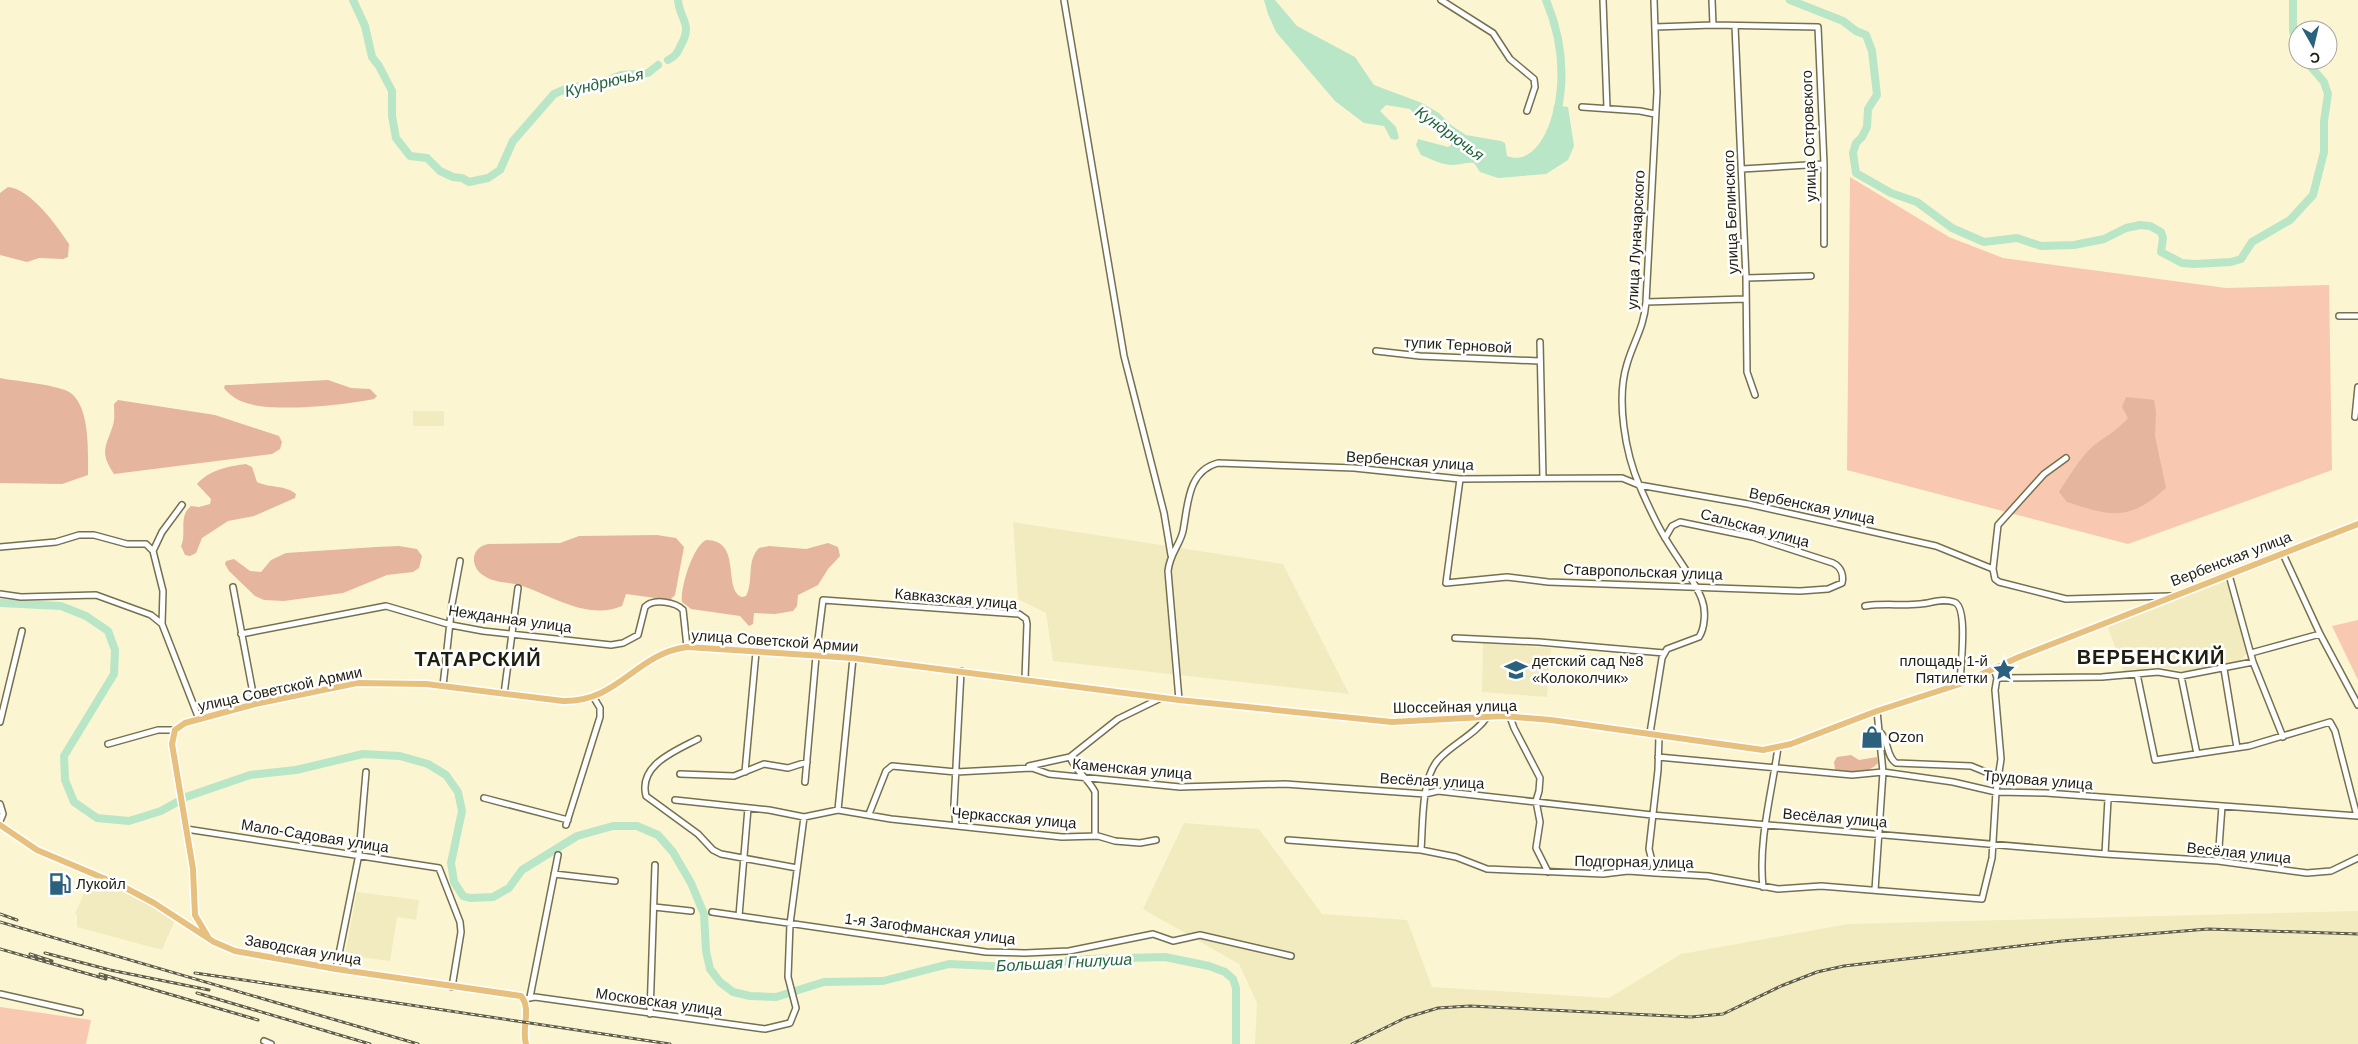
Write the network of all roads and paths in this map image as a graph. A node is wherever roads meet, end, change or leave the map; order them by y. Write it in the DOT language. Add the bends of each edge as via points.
graph roads {
  1 [pos="1064,0"];
  2 [pos="1441,0"];
  3 [pos="1604,0"];
  4 [pos="1654,0"];
  5 [pos="1712,0"];
  6 [pos="1713,25"];
  7 [pos="1735,26"];
  8 [pos="1655,27"];
  9 [pos="1582,107"];
  10 [pos="1607,108"];
  11 [pos="1527,111"];
  12 [pos="1655,114"];
  13 [pos="1824,164"];
  14 [pos="1742,168"];
  15 [pos="1824,244"];
  16 [pos="1811,276"];
  17 [pos="1746,278"];
  18 [pos="1745,299"];
  19 [pos="1646,302"];
  20 [pos="2339,316"];
  21 [pos="2358,316"];
  22 [pos="1540,342"];
  23 [pos="1376,351"];
  24 [pos="1539,360"];
  25 [pos="2358,387"];
  26 [pos="1755,395"];
  27 [pos="2355,417"];
  28 [pos="2066,458"];
  29 [pos="1544,478"];
  30 [pos="1460,479"];
  31 [pos="1639,485"];
  32 [pos="182,505"];
  33 [pos="2358,524"];
  34 [pos="1665,538"];
  35 [pos="0,547"];
  36 [pos="153,551"];
  37 [pos="2283,554"];
  38 [pos="1171,556"];
  39 [pos="460,561"];
  40 [pos="1993,570"];
  41 [pos="2229,575"];
  42 [pos="1840,585"];
  43 [pos="1694,586"];
  44 [pos="234,587"];
  45 [pos="518,588"];
  46 [pos="0,594"];
  47 [pos="2176,596"];
  48 [pos="1865,606"];
  49 [pos="162,624"];
  50 [pos="451,625"];
  51 [pos="22,631"];
  52 [pos="512,633"];
  53 [pos="241,634"];
  54 [pos="2320,634"];
  55 [pos="1455,638"];
  56 [pos="687,647"];
  57 [pos="756,652"];
  58 [pos="1664,653"];
  59 [pos="2251,653"];
  60 [pos="816,656"];
  61 [pos="853,658"];
  62 [pos="2253,662"];
  63 [pos="1994,669"];
  64 [pos="2224,669"];
  65 [pos="961,671"];
  66 [pos="2137,674"];
  67 [pos="2182,676"];
  68 [pos="1998,678"];
  69 [pos="1025,679"];
  70 [pos="1960,684"];
  71 [pos="443,686"];
  72 [pos="504,694"];
  73 [pos="1132,694"];
  74 [pos="2356,694"];
  75 [pos="594,698"];
  76 [pos="1162,698"];
  77 [pos="1179,700"];
  78 [pos="255,704"];
  79 [pos="2358,705"];
  80 [pos="2,707"];
  81 [pos="1876,711"];
  82 [pos="1487,717"];
  83 [pos="1510,717"];
  84 [pos="199,719"];
  85 [pos="0,722"];
  86 [pos="175,730"];
  87 [pos="1880,732"];
  88 [pos="1650,733"];
  89 [pos="1659,736"];
  90 [pos="2283,737"];
  91 [pos="698,739"];
  92 [pos="108,744"];
  93 [pos="1778,747"];
  94 [pos="2238,748"];
  95 [pos="2197,754"];
  96 [pos="1070,757"];
  97 [pos="1658,757"];
  98 [pos="807,762"];
  99 [pos="1024,768"];
  100 [pos="1775,769"];
  101 [pos="366,772"];
  102 [pos="745,772"];
  103 [pos="956,772"];
  104 [pos="1883,772"];
  105 [pos="680,774"];
  106 [pos="1085,777"];
  107 [pos="1998,778"];
  108 [pos="805,782"];
  109 [pos="1308,784"];
  110 [pos="1996,792"];
  111 [pos="1425,794"];
  112 [pos="484,798"];
  113 [pos="2108,799"];
  114 [pos="676,800"];
  115 [pos="1536,801"];
  116 [pos="0,804"];
  117 [pos="2222,806"];
  118 [pos="748,808"];
  119 [pos="838,810"];
  120 [pos="869,814"];
  121 [pos="1652,816"];
  122 [pos="2357,816"];
  123 [pos="804,817"];
  124 [pos="0,820"];
  125 [pos="0,825"];
  126 [pos="1765,825"];
  127 [pos="956,826"];
  128 [pos="186,829"];
  129 [pos="1880,835"];
  130 [pos="1095,836"];
  131 [pos="1156,840"];
  132 [pos="1288,840"];
  133 [pos="1994,844"];
  134 [pos="1421,850"];
  135 [pos="359,854"];
  136 [pos="2105,854"];
  137 [pos="558,855"];
  138 [pos="744,858"];
  139 [pos="2358,858"];
  140 [pos="2218,861"];
  141 [pos="655,865"];
  142 [pos="797,868"];
  143 [pos="1548,872"];
  144 [pos="1655,873"];
  145 [pos="554,874"];
  146 [pos="615,881"];
  147 [pos="1763,887"];
  148 [pos="1875,890"];
  149 [pos="654,907"];
  150 [pos="691,911"];
  151 [pos="712,912"];
  152 [pos="195,915"];
  153 [pos="739,916"];
  154 [pos="182,921"];
  155 [pos="790,924"];
  156 [pos="208,937"];
  157 [pos="1291,956"];
  158 [pos="336,969"];
  159 [pos="452,987"];
  160 [pos="0,994"];
  161 [pos="527,998"];
  162 [pos="80,1012"];
  163 [pos="650,1014"];
  164 [pos="264,1041"];
  165 [pos="272,1044"];
  166 [pos="526,1044"];
  1 -- 38 [label="street" via="1124,356 1164,513"];
  2 -- 11 [label="street" via="1493,34 1510,59 1534,79 1535,87"];
  3 -- 10 [label="street"];
  4 -- 8 [label="street, улица Луначарского"];
  5 -- 6 [label="street"];
  6 -- 7 [label="street"];
  6 -- 8 [label="street"];
  7 -- 13 [label="street, улица Островского" via="1818,27"];
  7 -- 14 [label="street, улица Белинского"];
  8 -- 12 [label="street, улица Луначарского"];
  9 -- 10 [label="street"];
  10 -- 12 [label="street"];
  12 -- 19 [label="street, улица Луначарского"];
  13 -- 14 [label="street"];
  13 -- 15 [label="street, улица Островского"];
  14 -- 17 [label="street, улица Белинского"];
  16 -- 17 [label="street"];
  17 -- 18 [label="street, улица Белинского"];
  18 -- 19 [label="street"];
  18 -- 26 [label="street, улица Белинского" via="1746,372"];
  19 -- 31 [label="street, улица Луначарского" via="1644,322 1627,361 1621,395 1624,426"];
  20 -- 21 [label="street"];
  22 -- 24 [label="street"];
  23 -- 24 [label="street, тупик Терновой" via="1415,356"];
  24 -- 29 [label="street"];
  25 -- 27 [label="street"];
  28 -- 40 [label="street" via="2044,474 1998,525"];
  29 -- 30 [label="street, Вербенская улица"];
  29 -- 31 [label="street, Вербенская улица" via="1622,478"];
  30 -- 38 [label="street, Вербенская улица" via="1354,468 1233,462 1210,465 1197,478 1189,494 1183,532"];
  30 -- 43 [label="street, Ставропольская улица" via="1446,583 1512,577 1548,582"];
  31 -- 34 [label="street, улица Луначарского"];
  31 -- 40 [label="street, Вербенская улица" via="1748,504 1936,546"];
  32 -- 36 [label="street" via="162,532"];
  33 -- 37 [label="main road, Вербенская улица"];
  34 -- 42 [label="street, Сальская улица" via="1676,523 1753,537 1833,563 1842,573"];
  34 -- 43 [label="street, улица Луначарского"];
  35 -- 36 [label="street" via="94,535 127,544 146,544"];
  36 -- 49 [label="street" via="163,591"];
  37 -- 41 [label="main road, Вербенская улица"];
  37 -- 54 [label="street"];
  38 -- 77 [label="street" via="1168,571"];
  39 -- 50 [label="street"];
  40 -- 47 [label="street, Вербенская улица" via="1999,582 2066,599"];
  41 -- 47 [label="main road, Вербенская улица"];
  41 -- 59 [label="street"];
  42 -- 43 [label="street, Ставропольская улица" via="1800,591"];
  43 -- 58 [label="street, улица Луначарского" via="1704,605 1701,634"];
  44 -- 53 [label="street"];
  45 -- 52 [label="street"];
  46 -- 49 [label="street" via="21,597 96,595 151,615"];
  47 -- 63 [label="main road"];
  48 -- 70 [label="street" via="1940,600 1957,603 1962,618"];
  49 -- 84 [label="street"];
  50 -- 52 [label="street, Нежданная улица"];
  50 -- 53 [label="street, Нежданная улица" via="386,606"];
  50 -- 71 [label="street"];
  51 -- 80 [label="street"];
  52 -- 56 [label="street, Нежданная улица" via="599,644 623,643 638,635 645,607 656,602 679,606 683,610"];
  52 -- 72 [label="street"];
  53 -- 78 [label="street"];
  54 -- 59 [label="street"];
  54 -- 74 [label="street"];
  55 -- 58 [label="street"];
  56 -- 57 [label="main road, улица Советской Армии"];
  56 -- 75 [label="main road, улица Советской Армии" via="664,651"];
  57 -- 60 [label="main road, улица Советской Армии"];
  57 -- 102 [label="street"];
  58 -- 88 [label="street"];
  59 -- 62 [label="street"];
  60 -- 61 [label="main road, улица Советской Армии"];
  60 -- 69 [label="street, Кавказская улица" via="823,600 1019,614 1027,624"];
  60 -- 98 [label="street"];
  61 -- 65 [label="main road, улица Советской Армии"];
  61 -- 119 [label="street"];
  62 -- 64 [label="street"];
  62 -- 90 [label="street"];
  63 -- 68 [label="street"];
  63 -- 70 [label="main road"];
  64 -- 67 [label="street"];
  64 -- 94 [label="street"];
  65 -- 69 [label="main road, улица Советской Армии"];
  65 -- 103 [label="street"];
  66 -- 67 [label="street" via="2158,672"];
  66 -- 68 [label="street"];
  66 -- 95 [label="street" via="2155,760"];
  67 -- 95 [label="street"];
  68 -- 107 [label="street" via="1995,690 2001,752"];
  69 -- 73 [label="main road, улица Советской Армии"];
  70 -- 81 [label="main road"];
  71 -- 72 [label="main road, улица Советской Армии"];
  71 -- 78 [label="main road, улица Советской Армии" via="405,682 357,683"];
  72 -- 75 [label="main road, улица Советской Армии" via="563,702"];
  73 -- 76 [label="main road, Шоссейная улица"];
  74 -- 79 [label="street"];
  75 -- 112 [label="street" via="601,711 599,725 567,822"];
  76 -- 77 [label="main road, Шоссейная улица"];
  76 -- 96 [label="street" via="1118,719"];
  77 -- 82 [label="main road, Шоссейная улица" via="1392,722"];
  78 -- 84 [label="main road, улица Советской Армии"];
  80 -- 85 [label="street"];
  81 -- 87 [label="street"];
  81 -- 93 [label="main road"];
  82 -- 83 [label="main road, Шоссейная улица"];
  82 -- 111 [label="street" via="1483,724 1438,759"];
  83 -- 88 [label="main road, Шоссейная улица"];
  83 -- 115 [label="street" via="1540,778"];
  84 -- 86 [label="main road, улица Советской Армии"];
  86 -- 92 [label="street, улица Советской Армии" via="158,730"];
  86 -- 128 [label="main road" via="172,744"];
  87 -- 104 [label="street"];
  87 -- 107 [label="street" via="1890,758 1896,763 1971,766"];
  88 -- 89 [label="main road, Шоссейная улица"];
  89 -- 93 [label="main road, Шоссейная улица" via="1763,750"];
  89 -- 97 [label="street"];
  90 -- 94 [label="street"];
  90 -- 122 [label="street" via="2330,722"];
  91 -- 138 [label="street" via="652,767 646,777 646,796 698,834 713,850"];
  93 -- 100 [label="street"];
  94 -- 95 [label="street"];
  96 -- 99 [label="street"];
  96 -- 106 [label="street" via="1073,766"];
  97 -- 100 [label="street, Трудовая улица"];
  97 -- 121 [label="street"];
  98 -- 102 [label="street" via="788,768 764,764"];
  98 -- 108 [label="street"];
  99 -- 103 [label="street, Каменская улица"];
  99 -- 106 [label="street, Каменская улица"];
  100 -- 104 [label="street, Трудовая улица" via="1852,775"];
  100 -- 126 [label="street"];
  101 -- 135 [label="street"];
  102 -- 105 [label="street" via="725,776"];
  103 -- 120 [label="street, Каменская улица" via="898,766 889,768"];
  103 -- 127 [label="street"];
  104 -- 110 [label="street, Трудовая улица"];
  104 -- 129 [label="street"];
  106 -- 109 [label="street, Каменская улица" via="1180,787"];
  106 -- 130 [label="street" via="1095,792"];
  107 -- 110 [label="street"];
  109 -- 111 [label="street, Весёлая улица"];
  110 -- 113 [label="street, Трудовая улица"];
  110 -- 133 [label="street"];
  111 -- 115 [label="street, Весёлая улица" via="1438,791"];
  111 -- 134 [label="street"];
  113 -- 117 [label="street, Трудовая улица"];
  113 -- 136 [label="street"];
  114 -- 118 [label="street"];
  115 -- 121 [label="street, Весёлая улица"];
  115 -- 143 [label="street" via="1540,822 1536,848"];
  116 -- 124 [label="street" via="3,814"];
  117 -- 122 [label="street, Трудовая улица"];
  117 -- 140 [label="street"];
  118 -- 123 [label="street"];
  118 -- 138 [label="street"];
  119 -- 120 [label="street, Черкасская улица"];
  119 -- 123 [label="street, Черкасская улица"];
  120 -- 127 [label="street, Черкасская улица"];
  121 -- 126 [label="street, Весёлая улица"];
  121 -- 144 [label="street" via="1649,849"];
  123 -- 142 [label="street"];
  125 -- 154 [label="main road, Заводская улица" via="37,850 122,886"];
  126 -- 129 [label="street, Весёлая улица"];
  126 -- 147 [label="street"];
  127 -- 130 [label="street, Черкасская улица" via="1062,837"];
  128 -- 135 [label="street, Мало-Садовая улица"];
  128 -- 152 [label="main road" via="193,869"];
  129 -- 133 [label="street, Весёлая улица"];
  129 -- 148 [label="street"];
  130 -- 131 [label="street, Черкасская улица" via="1140,843"];
  132 -- 134 [label="street, Подгорная улица"];
  133 -- 136 [label="street, Весёлая улица"];
  133 -- 148 [label="street, Подгорная улица" via="1982,899"];
  134 -- 143 [label="street, Подгорная улица" via="1456,857 1487,869"];
  135 -- 158 [label="street"];
  135 -- 159 [label="street, Мало-Садовая улица" via="440,868 460,922"];
  136 -- 140 [label="street, Весёлая улица"];
  137 -- 145 [label="street"];
  138 -- 142 [label="street"];
  138 -- 153 [label="street"];
  139 -- 140 [label="street, Весёлая улица" via="2321,873"];
  141 -- 149 [label="street"];
  142 -- 155 [label="street"];
  143 -- 144 [label="street, Подгорная улица"];
  144 -- 147 [label="street, Подгорная улица" via="1708,876"];
  145 -- 146 [label="street"];
  145 -- 161 [label="street"];
  147 -- 148 [label="street, Подгорная улица" via="1821,886"];
  149 -- 150 [label="street"];
  149 -- 163 [label="street"];
  151 -- 153 [label="street, 1-я Загофманская улица"];
  152 -- 154 [label="main road"];
  152 -- 156 [label="main road"];
  153 -- 155 [label="street, 1-я Загофманская улица"];
  154 -- 156 [label="main road, Заводская улица"];
  155 -- 157 [label="street, 1-я Загофманская улица" via="986,952 1070,951 1152,934 1173,941 1200,935"];
  155 -- 163 [label="street, Московская улица" via="788,978 796,1008 790,1023 765,1029"];
  156 -- 158 [label="main road, Заводская улица" via="243,953"];
  158 -- 159 [label="main road, Заводская улица"];
  159 -- 161 [label="main road, Заводская улица"];
  160 -- 162 [label="street"];
  161 -- 163 [label="street, Московская улица"];
  161 -- 166 [label="main road"];
  164 -- 165 [label="street"];
}
